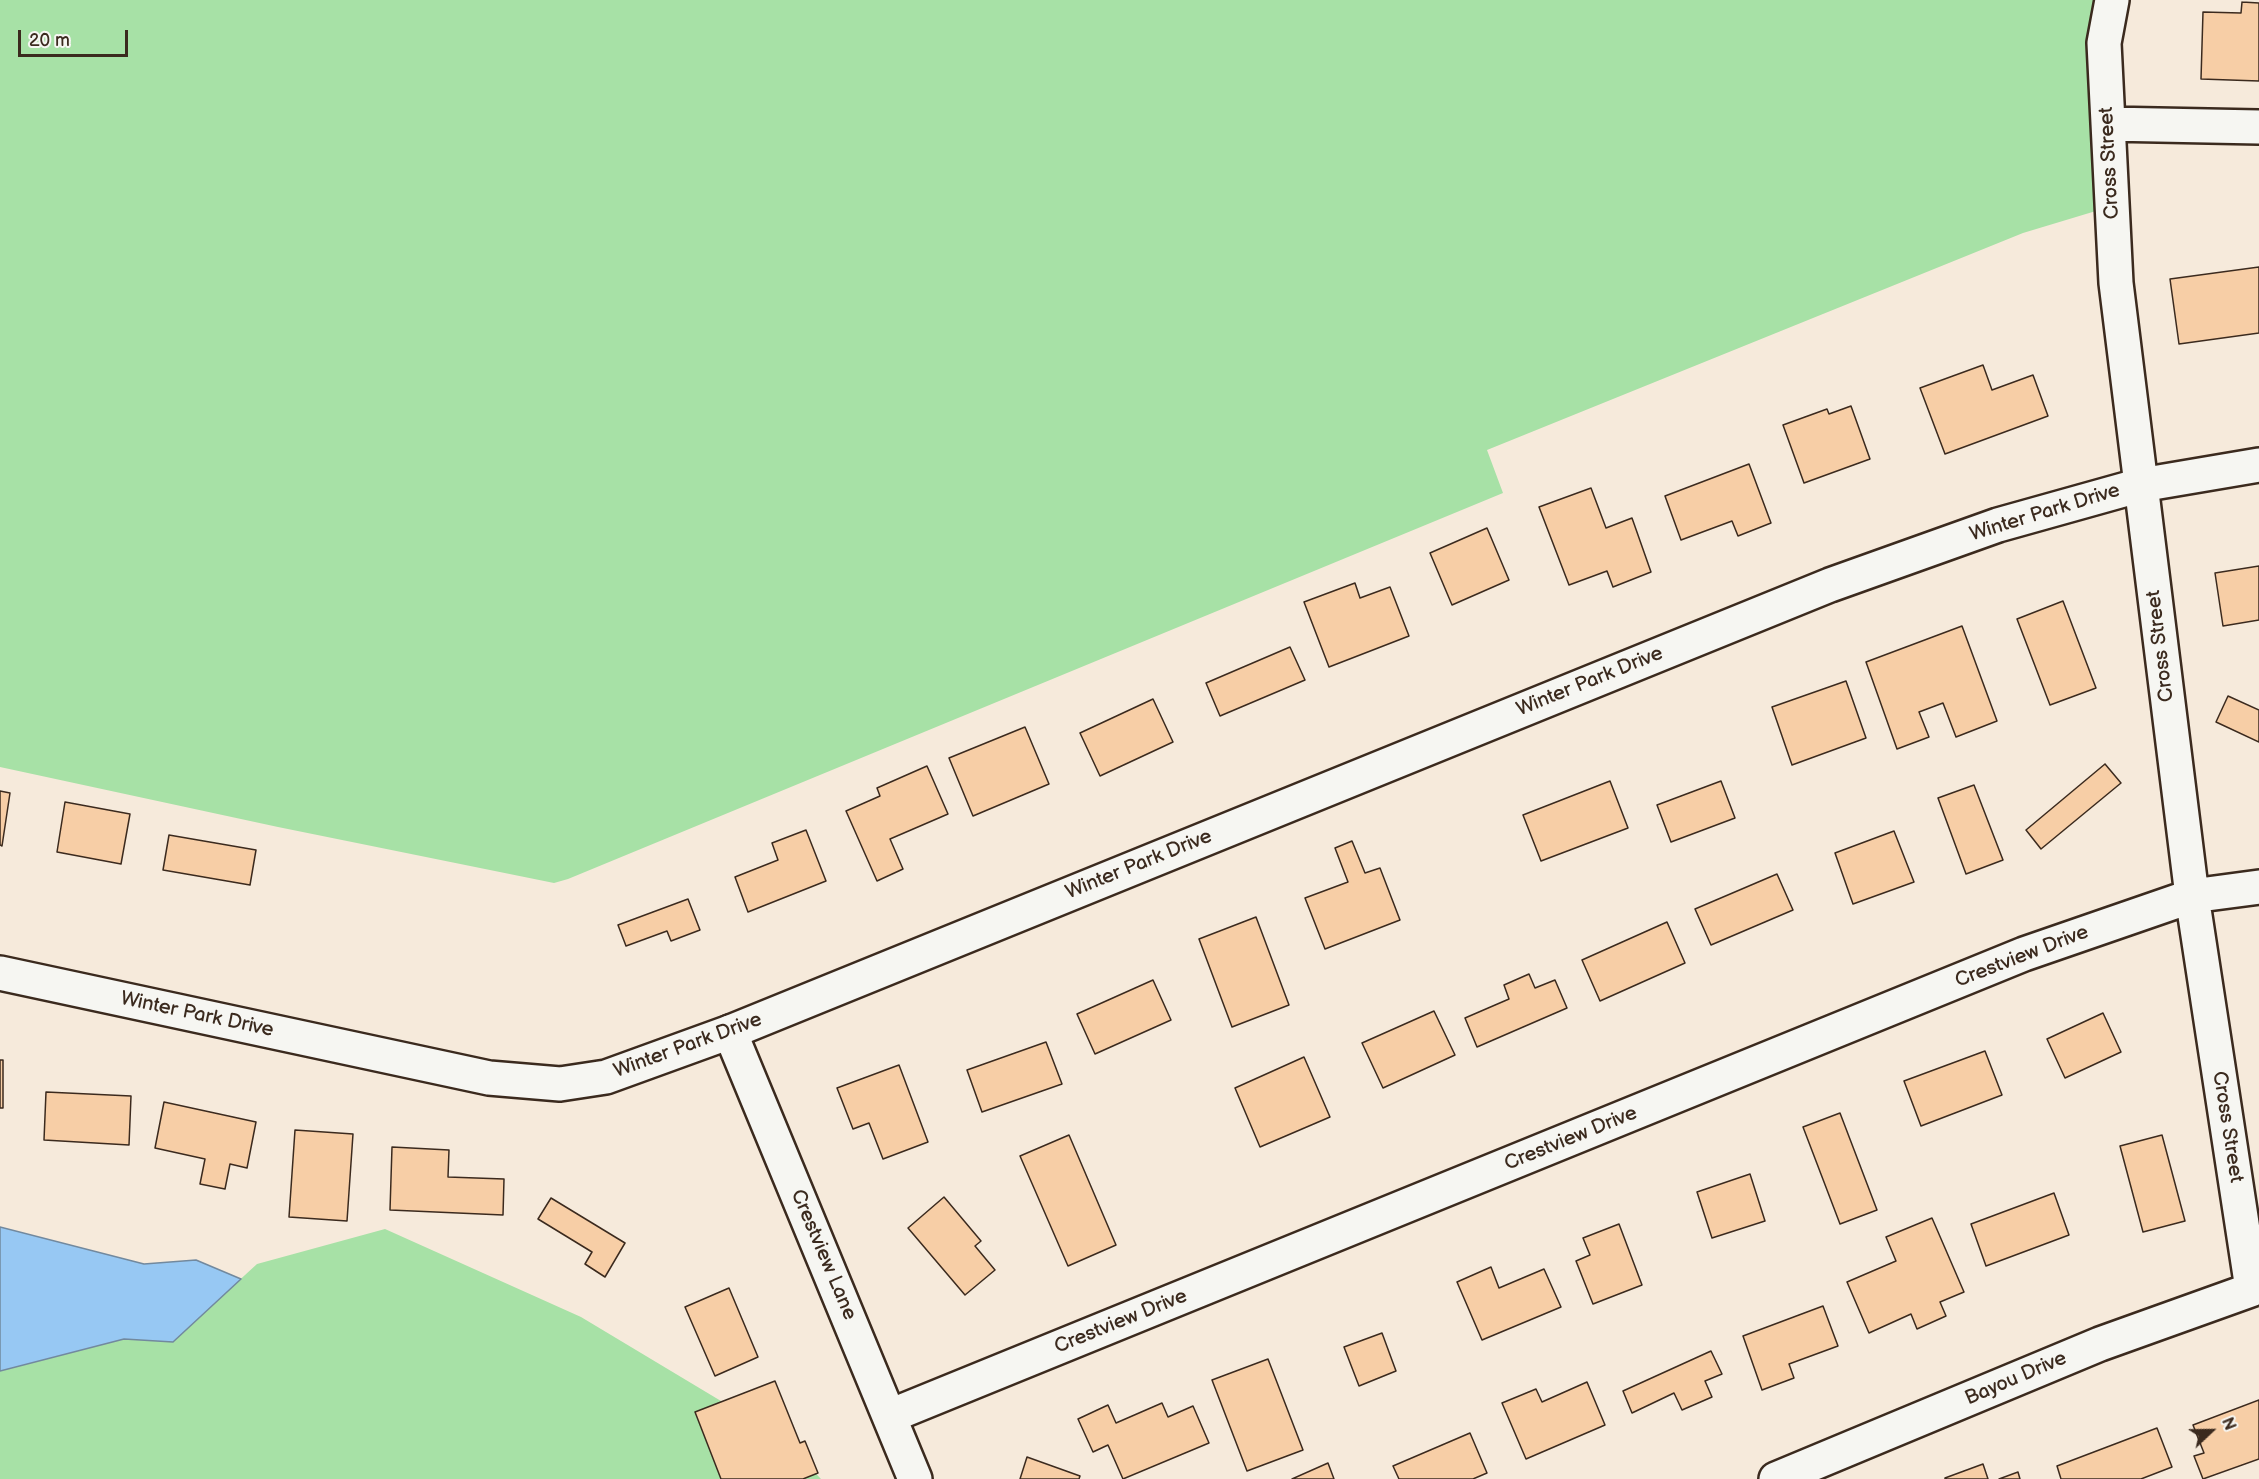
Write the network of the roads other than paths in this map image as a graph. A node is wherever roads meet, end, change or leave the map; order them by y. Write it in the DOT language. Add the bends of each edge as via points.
graph roads {
  1 [pos="2112,0"];
  2 [pos="2108,124"];
  3 [pos="2259,127"];
  4 [pos="2259,465"];
  5 [pos="2141,485"];
  6 [pos="2259,887"];
  7 [pos="2192,896"];
  8 [pos="0,973"];
  9 [pos="730,1032"];
  10 [pos="2256,1288"];
  11 [pos="890,1416"];
  12 [pos="915,1479"];
  13 [pos="1776,1479"];
  1 -- 2 [label="street, Cross Street" via="2104,44"];
  2 -- 3 [label="street"];
  2 -- 5 [label="street, Cross Street" via="2116,284"];
  4 -- 5 [label="street, Winter Park Drive"];
  5 -- 7 [label="street, Cross Street"];
  5 -- 9 [label="street, Winter Park Drive" via="1998,525 1830,585"];
  6 -- 7 [label="street, Crestview Drive"];
  7 -- 10 [label="street, Cross Street"];
  7 -- 11 [label="street, Crestview Drive" via="2024,954"];
  8 -- 9 [label="street, Winter Park Drive" via="489,1078 560,1084 606,1077"];
  9 -- 11 [label="street, Crestview Lane"];
  10 -- 13 [label="street, Bayou Drive" via="2100,1344"];
  11 -- 12 [label="street, Crestview Lane"];
}
